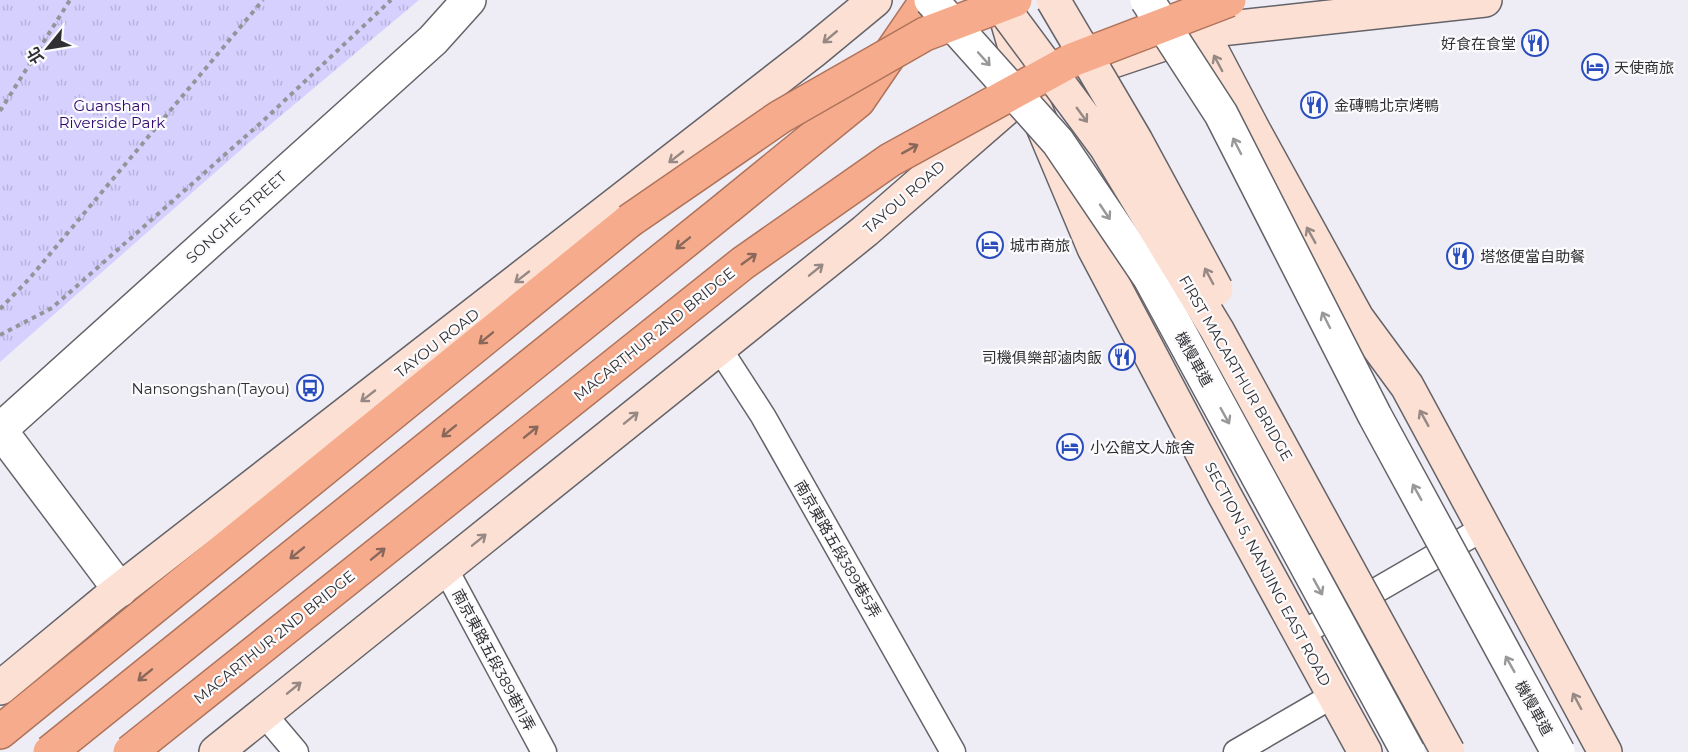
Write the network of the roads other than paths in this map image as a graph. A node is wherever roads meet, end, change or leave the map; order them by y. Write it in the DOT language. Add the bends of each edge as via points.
graph roads {
  1 [pos="469,0"];
  2 [pos="875,0"];
  3 [pos="929,0"];
  4 [pos="999,0"];
  5 [pos="1015,0"];
  6 [pos="1053,0"];
  7 [pos="1148,0"];
  8 [pos="1186,0"];
  9 [pos="1229,0"];
  10 [pos="1485,0"];
  11 [pos="1202,31"];
  12 [pos="1027,90"];
  13 [pos="719,348"];
  14 [pos="0,430"];
  15 [pos="1484,528"];
  16 [pos="445,568"];
  17 [pos="120,590"];
  18 [pos="1301,634"];
  19 [pos="0,688"];
  20 [pos="1334,695"];
  21 [pos="263,713"];
  22 [pos="0,732"];
  23 [pos="50,752"];
  24 [pos="130,752"];
  25 [pos="216,752"];
  26 [pos="296,752"];
  27 [pos="543,752"];
  28 [pos="953,752"];
  29 [pos="1236,752"];
  30 [pos="1365,752"];
  31 [pos="1408,752"];
  32 [pos="1448,752"];
  33 [pos="1466,752"];
  34 [pos="1558,752"];
  35 [pos="1605,752"];
  1 -- 14 [label="street, SONGHE STREET" via="433,40"];
  2 -- 17 [label="main road, TAYOU ROAD, one-way"];
  3 -- 23 [label="highway, one-way, bridge" via="858,102"];
  3 -- 31 [label="street, 機慢車道, one-way, bridge" via="1058,142 1150,278"];
  4 -- 12 [label="main road, SECTION 5, NANJING EAST ROAD"];
  4 -- 32 [label="main road, FIRST MACARTHUR BRIDGE, one-way, bridge" via="1106,147 1217,330"];
  5 -- 22 [label="highway, one-way, bridge" via="925,34 780,117 629,221"];
  33 -- 6 [label="main road, FIRST MACARTHUR BRIDGE, one-way, bridge" via="1136,141"];
  34 -- 7 [label="street, 機慢車道, one-way, bridge" via="1375,416 1221,114"];
  8 -- 11 [label="main road"];
  24 -- 9 [label="highway, MACARTHUR 2ND BRIDGE, one-way, bridge" via="743,263 890,160 1072,60"];
  10 -- 11 [label="main road"];
  11 -- 12 [label="main road"];
  15 -- 11 [label="main road, one-way" via="1407,386 1357,318"];
  13 -- 12 [label="main road, TAYOU ROAD, one-way" via="865,231"];
  12 -- 18 [label="main road, SECTION 5, NANJING EAST ROAD" via="1094,248"];
  16 -- 13 [label="main road, TAYOU ROAD, one-way"];
  13 -- 28 [label="lane, 南京東路五段389巷5弄" via="762,416"];
  14 -- 17 [label="street"];
  15 -- 18 [label="lane"];
  35 -- 15 [label="main road, one-way"];
  21 -- 16 [label="main road, TAYOU ROAD, one-way"];
  16 -- 27 [label="lane, 南京東路五段389巷11弄"];
  17 -- 19 [label="main road, TAYOU ROAD"];
  18 -- 20 [label="main road, SECTION 5, NANJING EAST ROAD"];
  20 -- 29 [label="lane"];
  20 -- 30 [label="main road, SECTION 5, NANJING EAST ROAD"];
  21 -- 25 [label="main road, TAYOU ROAD"];
  21 -- 26 [label="lane"];
}
